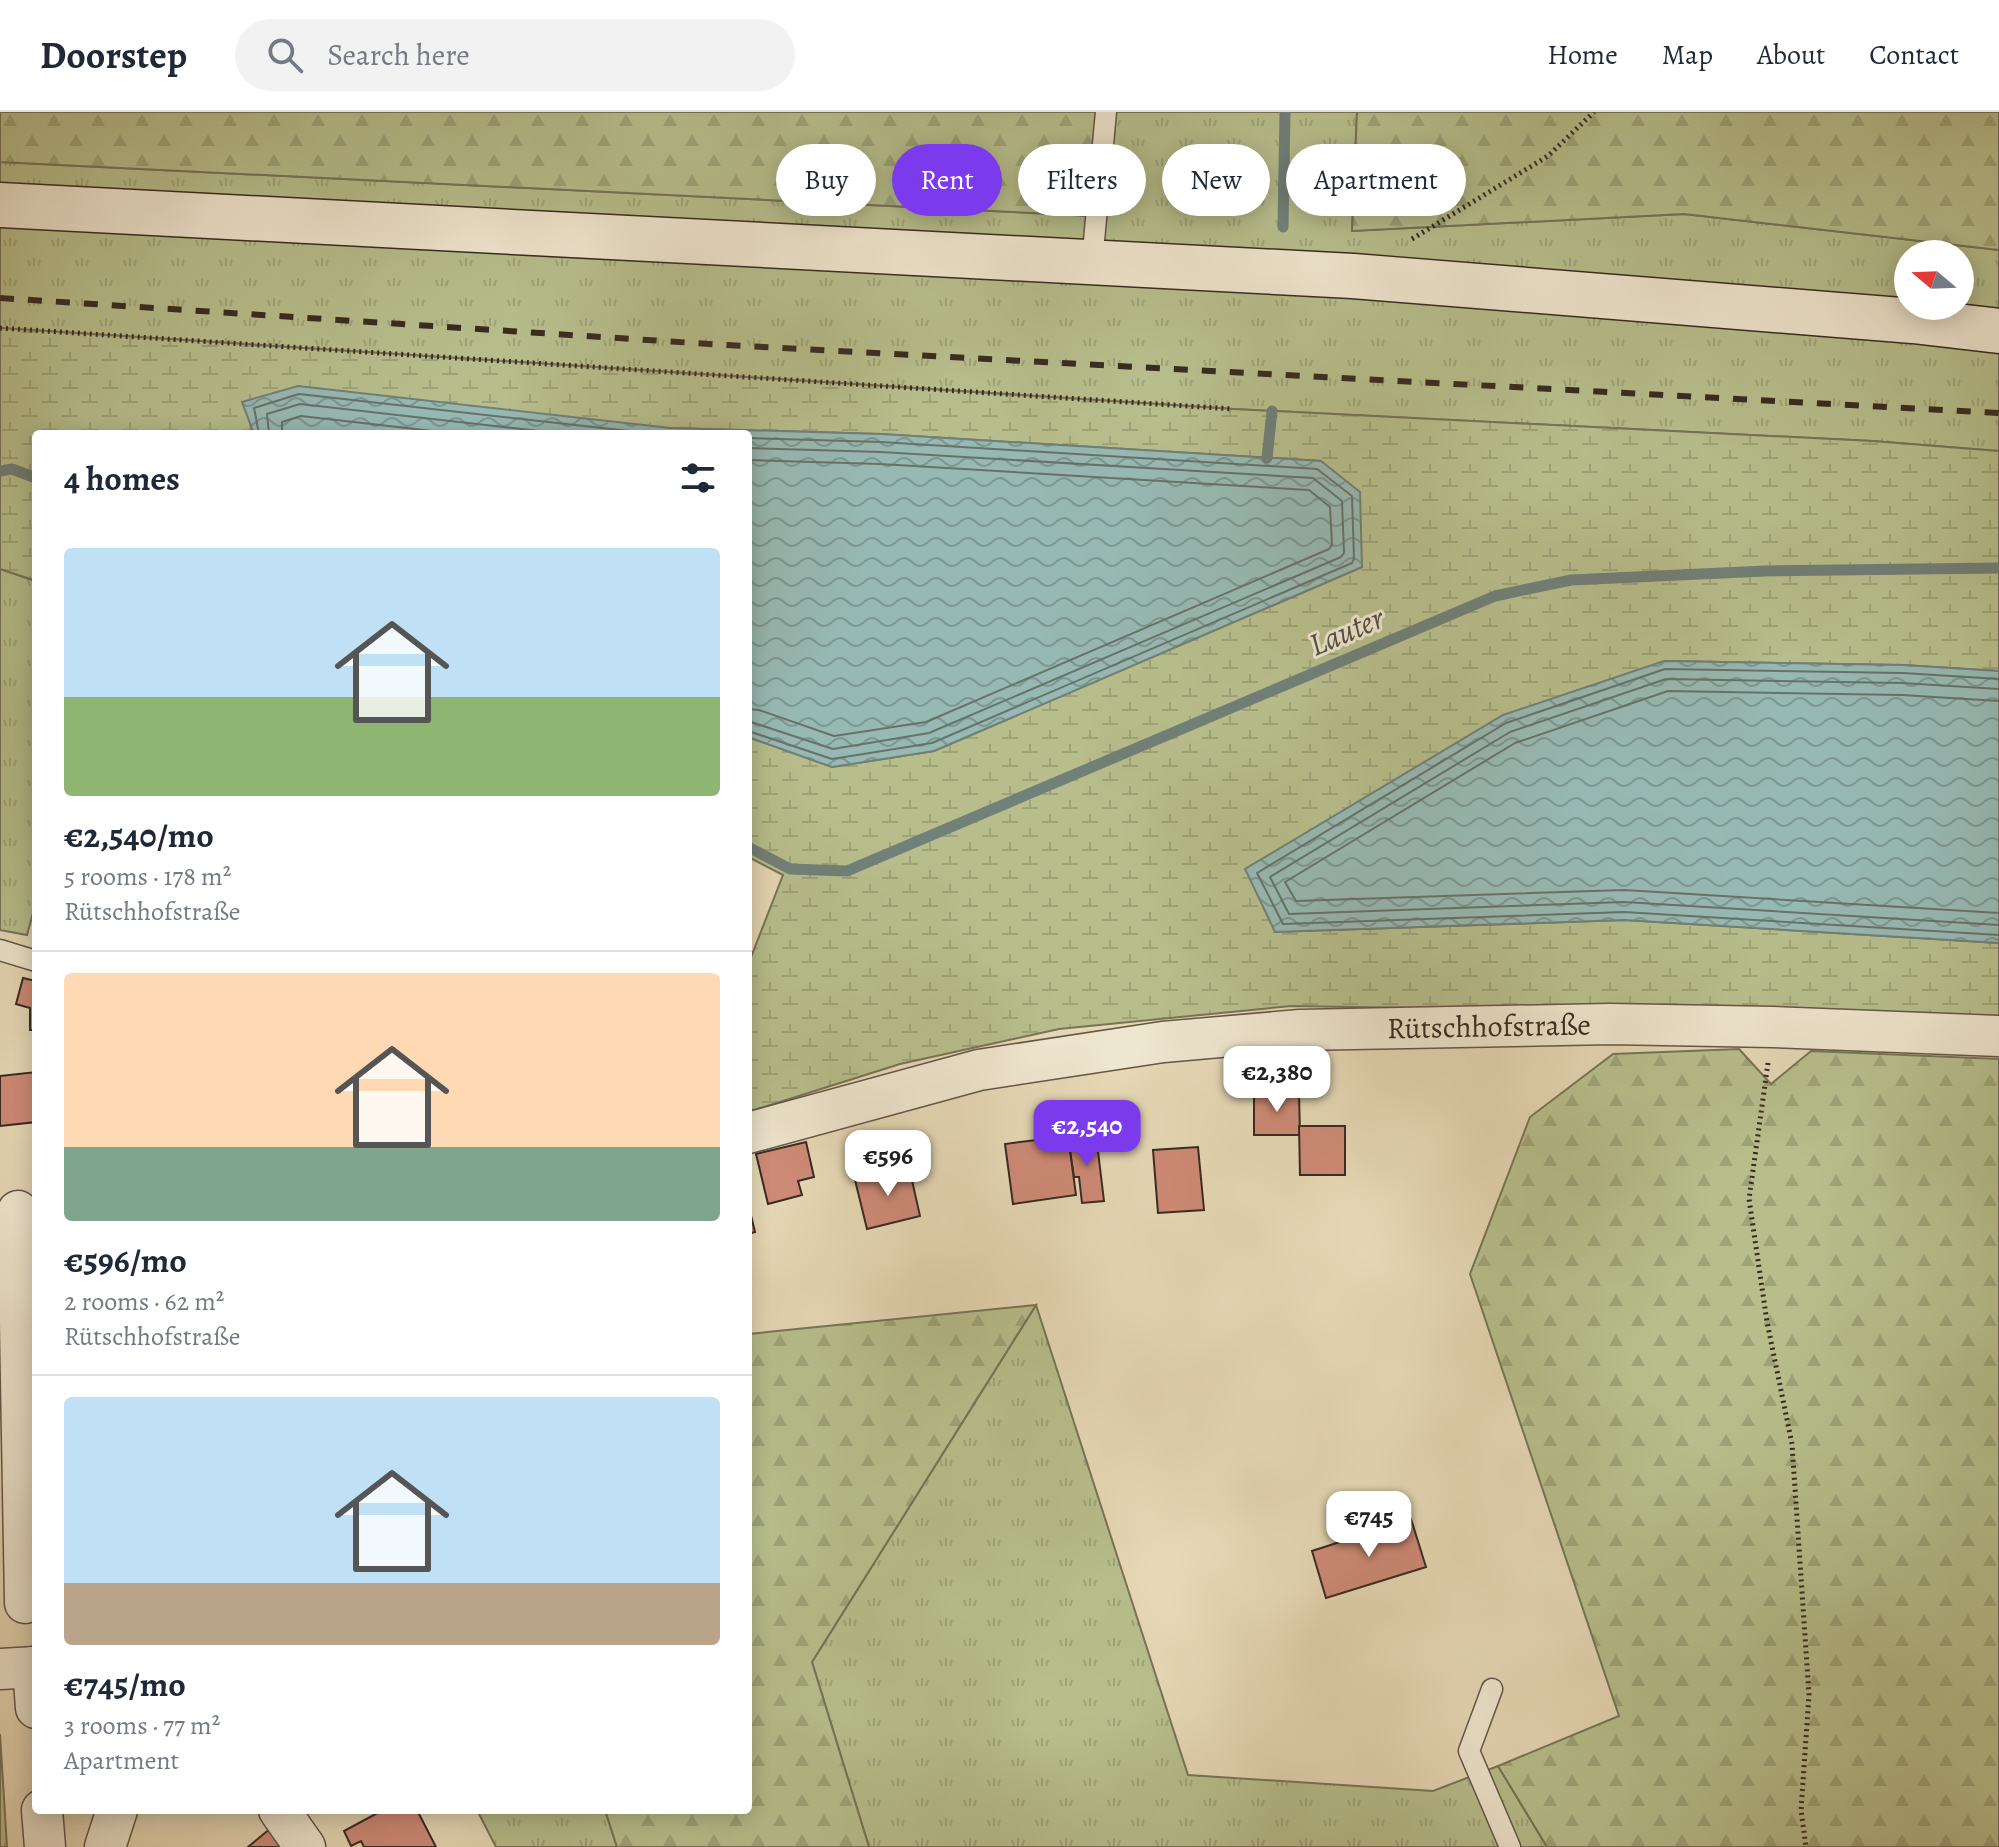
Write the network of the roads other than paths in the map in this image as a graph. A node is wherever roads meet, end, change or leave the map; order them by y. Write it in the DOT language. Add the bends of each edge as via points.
graph roads {
  1 [pos="1106,112"];
  2 [pos="0,205"];
  3 [pos="1092,262"];
  4 [pos="1999,331"];
  5 [pos="0,950"];
  6 [pos="32,960"];
  7 [pos="1999,1036"];
  8 [pos="752,1132"];
  9 [pos="18,1211"];
  10 [pos="28,1330"];
  11 [pos="25,1603"];
  12 [pos="23,1668"];
  13 [pos="1492,1689"];
  14 [pos="32,1696"];
  15 [pos="42,1814"];
  16 [pos="116,1814"];
  17 [pos="282,1814"];
  18 [pos="45,1847"];
  19 [pos="105,1847"];
  20 [pos="305,1847"];
  21 [pos="1510,1847"];
  1 -- 3 [label="lane"];
  2 -- 3 [label="street"];
  3 -- 4 [label="street" via="1353,276"];
  5 -- 6 [label="lane"];
  7 -- 8 [label="street, Rütschhofstraße" via="1610,1024 1315,1030 1163,1042 979,1070"];
  9 -- 10 [label="street"];
  10 -- 11 [label="street"];
  12 -- 14 [label="street"];
  13 -- 21 [label="lane" via="1469,1751"];
  15 -- 18 [label="street"];
  16 -- 19 [label="street"];
  17 -- 20 [label="street"];
}
